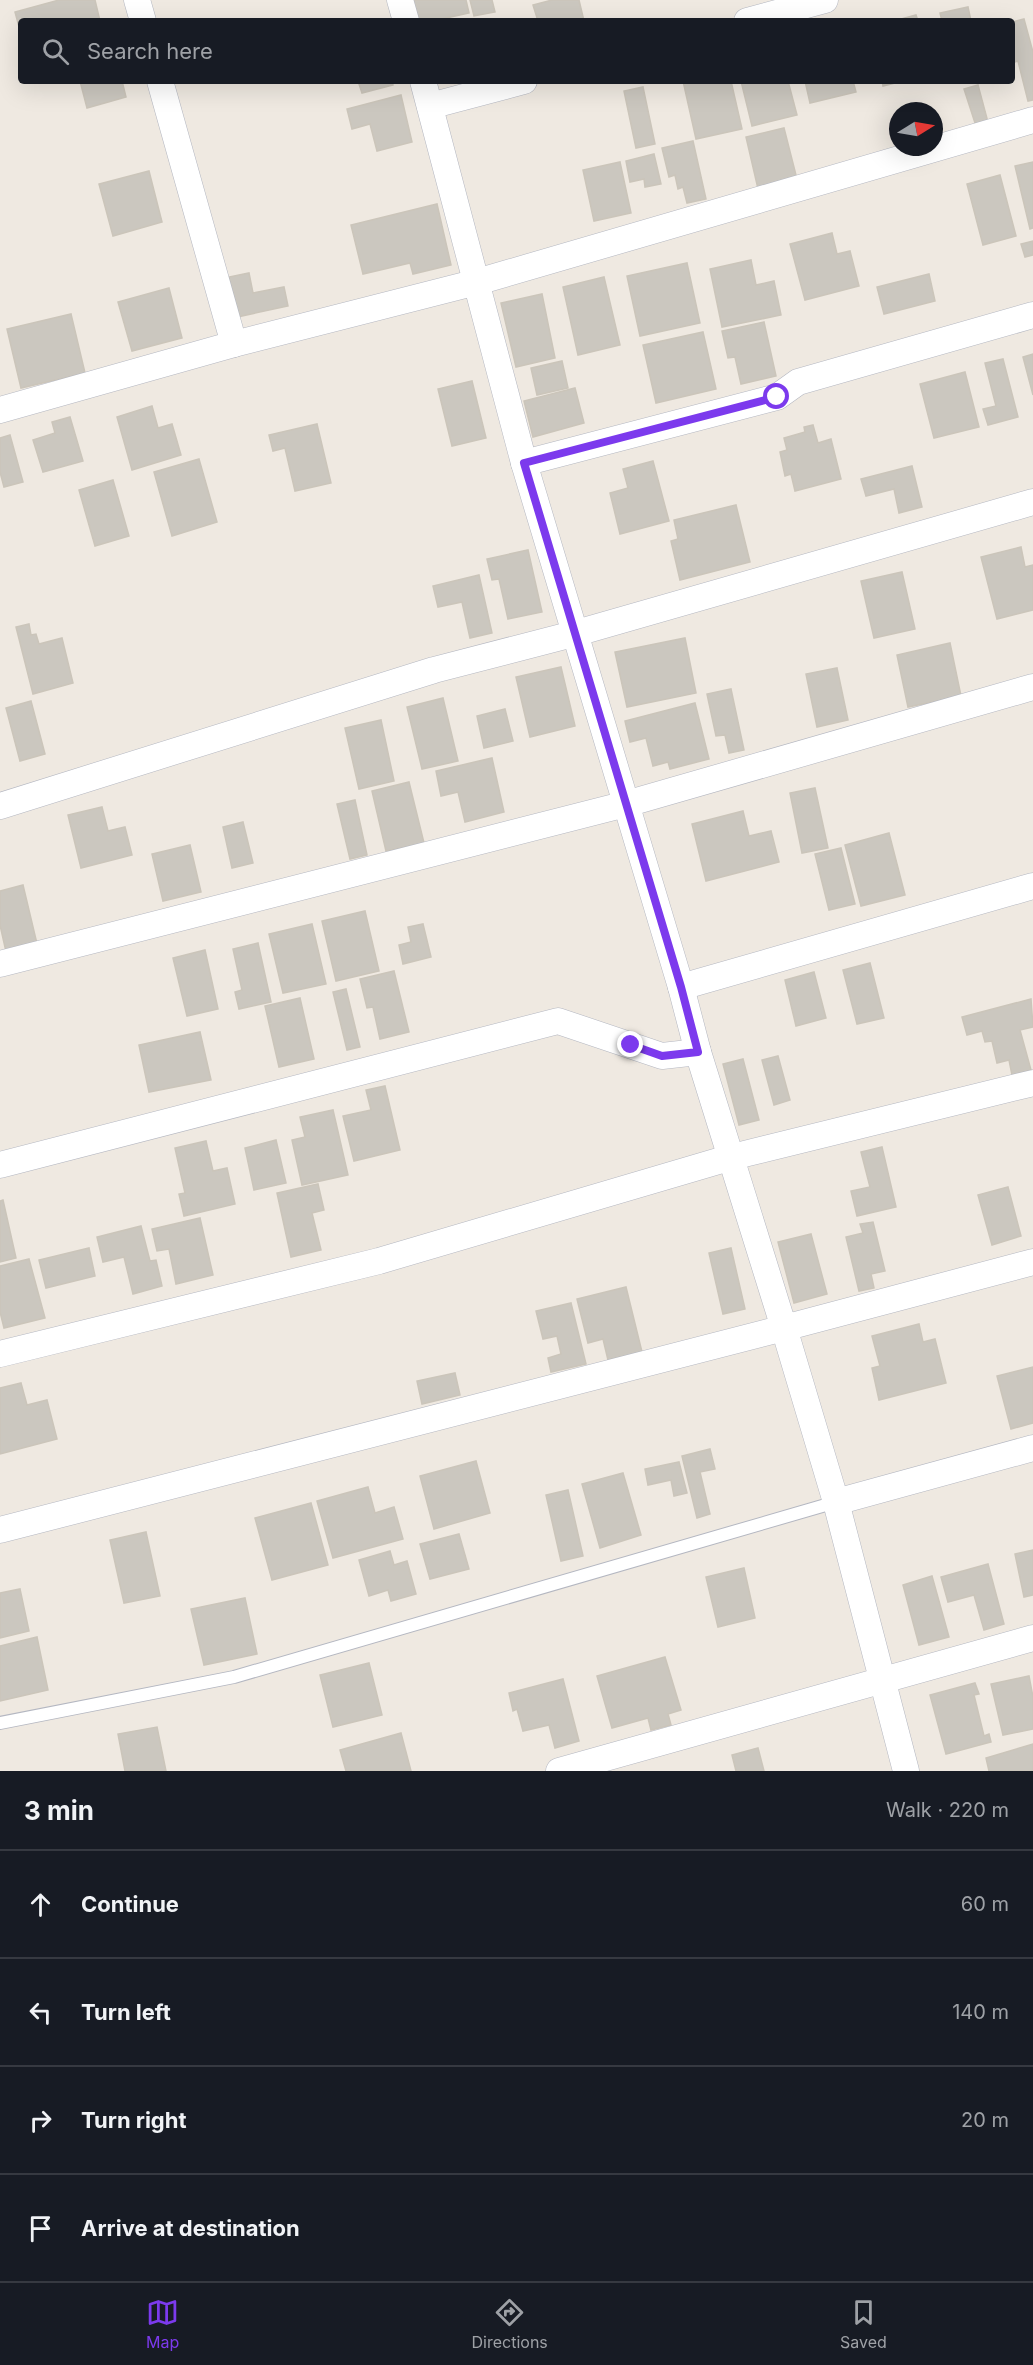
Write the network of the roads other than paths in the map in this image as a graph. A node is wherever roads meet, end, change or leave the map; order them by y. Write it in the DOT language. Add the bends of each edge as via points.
graph roads {
  1 [pos="137,0"];
  2 [pos="400,0"];
  3 [pos="825,0"];
  4 [pos="142,18"];
  5 [pos="405,18"];
  6 [pos="758,18"];
  7 [pos="161,84"];
  8 [pos="424,84"];
  9 [pos="513,84"];
  10 [pos="430,106"];
  11 [pos="1033,120"];
  12 [pos="477,282"];
  13 [pos="1033,315"];
  14 [pos="234,344"];
  15 [pos="0,410"];
  16 [pos="524,463"];
  17 [pos="1033,502"];
  18 [pos="573,634"];
  19 [pos="1033,687"];
  20 [pos="626,804"];
  21 [pos="0,806"];
  22 [pos="1033,886"];
  23 [pos="0,964"];
  24 [pos="681,987"];
  25 [pos="698,1052"];
  26 [pos="1033,1083"];
  27 [pos="732,1157"];
  28 [pos="0,1165"];
  29 [pos="1033,1262"];
  30 [pos="784,1328"];
  31 [pos="0,1354"];
  32 [pos="1033,1448"];
  33 [pos="836,1502"];
  34 [pos="0,1530"];
  35 [pos="1033,1638"];
  36 [pos="884,1678"];
  37 [pos="0,1723"];
  38 [pos="559,1771"];
  39 [pos="906,1771"];
  1 -- 4 [label="street"];
  2 -- 5 [label="street"];
  3 -- 6 [label="street"];
  7 -- 14 [label="street"];
  8 -- 10 [label="street"];
  9 -- 10 [label="street"];
  10 -- 12 [label="street"];
  11 -- 12 [label="street"];
  12 -- 14 [label="street"];
  12 -- 16 [label="street"];
  13 -- 16 [label="street" via="798,382 777,397"];
  14 -- 15 [label="street"];
  16 -- 18 [label="street"];
  17 -- 18 [label="street"];
  18 -- 20 [label="street"];
  18 -- 21 [label="street" via="434,670"];
  19 -- 20 [label="street"];
  20 -- 23 [label="street"];
  20 -- 24 [label="street"];
  22 -- 24 [label="street"];
  24 -- 25 [label="street"];
  25 -- 27 [label="street"];
  25 -- 28 [label="street" via="662,1056 558,1021"];
  26 -- 27 [label="street"];
  27 -- 30 [label="street"];
  27 -- 31 [label="street" via="379,1261"];
  29 -- 30 [label="street"];
  30 -- 33 [label="street"];
  30 -- 34 [label="street"];
  32 -- 33 [label="street"];
  33 -- 36 [label="street"];
  33 -- 37 [label="lane" via="234,1677"];
  35 -- 36 [label="street"];
  36 -- 38 [label="street"];
  36 -- 39 [label="street"];
}
